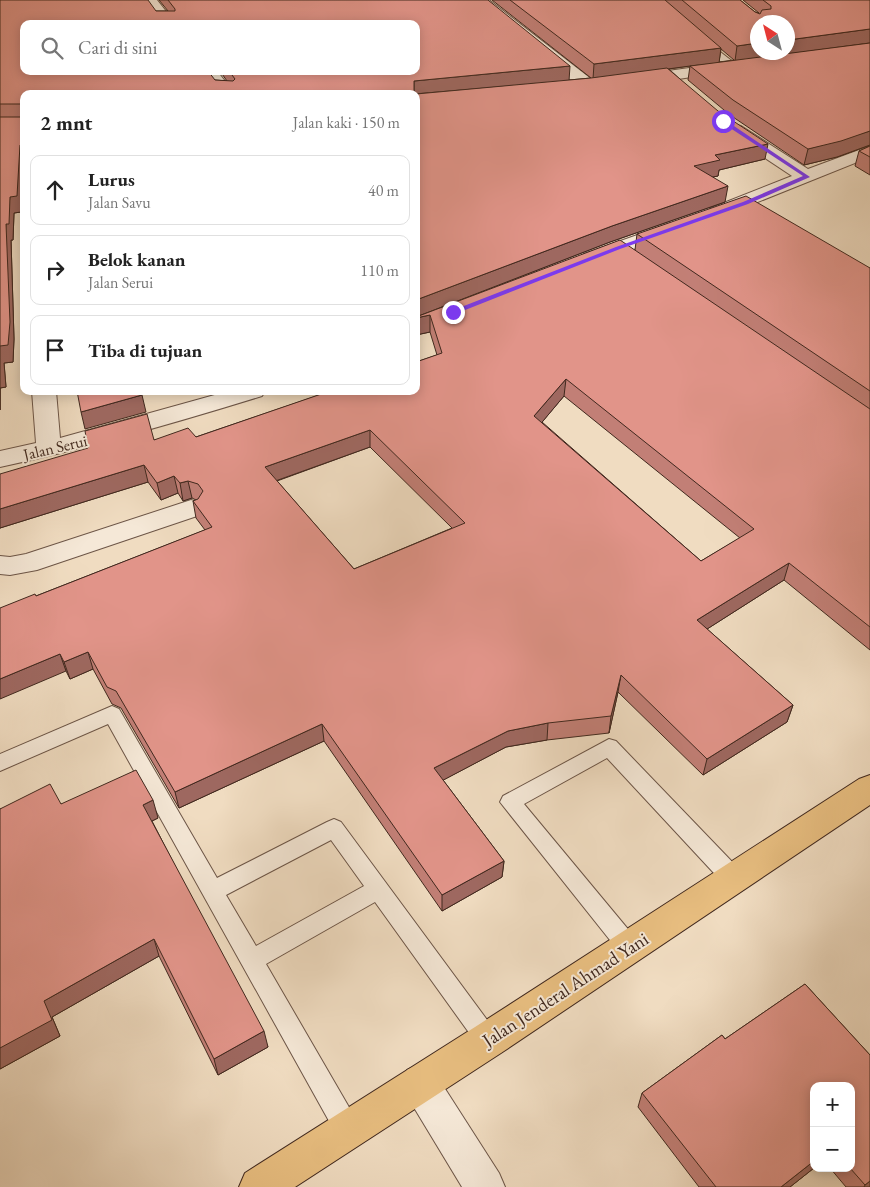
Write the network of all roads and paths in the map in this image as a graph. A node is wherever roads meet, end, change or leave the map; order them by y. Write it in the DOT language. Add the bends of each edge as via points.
graph roads {
  1 [pos="149,0"];
  2 [pos="480,0"];
  3 [pos="165,20"];
  4 [pos="690,30"];
  5 [pos="752,65"];
  6 [pos="734,67"];
  7 [pos="211,75"];
  8 [pos="670,76"];
  9 [pos="625,81"];
  10 [pos="607,84"];
  11 [pos="589,86"];
  12 [pos="570,88"];
  13 [pos="684,89"];
  14 [pos="224,90"];
  15 [pos="723,121"];
  16 [pos="870,151"];
  17 [pos="808,177"];
  18 [pos="572,266"];
  19 [pos="44,395"];
  20 [pos="241,395"];
  21 [pos="49,449"];
  22 [pos="0,459"];
  23 [pos="191,509"];
  24 [pos="0,565"];
  25 [pos="0,764"];
  26 [pos="870,788"];
  27 [pos="733,878"];
  28 [pos="377,890"];
  29 [pos="213,892"];
  30 [pos="629,947"];
  31 [pos="252,960"];
  32 [pos="488,1040"];
  33 [pos="420,1083"];
  34 [pos="348,1130"];
  35 [pos="259,1187"];
  36 [pos="485,1187"];
  1 -- 3 [label="street"];
  2 -- 11 [label="street"];
  4 -- 6 [label="lane"];
  5 -- 6 [label="street"];
  6 -- 8 [label="street"];
  7 -- 14 [label="street"];
  8 -- 9 [label="street"];
  8 -- 13 [label="street"];
  10 -- 11 [label="street"];
  11 -- 12 [label="street"];
  15 -- 17 [label="street"];
  16 -- 17 [label="street"];
  17 -- 18 [label="street" via="754,208 695,220 626,253"];
  19 -- 21 [label="street"];
  20 -- 21 [label="street, Jalan Serui"];
  21 -- 22 [label="street, Jalan Serui"];
  23 -- 24 [label="street" via="28,562"];
  25 -- 29 [label="lane" via="112,714"];
  26 -- 27 [label="highway, Jalan Jenderal Ahmad Yani"];
  27 -- 30 [label="highway, Jalan Jenderal Ahmad Yani"];
  27 -- 30 [label="lane" via="609,747 510,802"];
  28 -- 29 [label="lane" via="334,828"];
  28 -- 31 [label="lane"];
  28 -- 32 [label="lane"];
  29 -- 31 [label="lane"];
  30 -- 32 [label="highway, Jalan Jenderal Ahmad Yani"];
  31 -- 34 [label="lane"];
  32 -- 33 [label="highway, Jalan Jenderal Ahmad Yani"];
  33 -- 34 [label="highway, Jalan Jenderal Ahmad Yani"];
  33 -- 36 [label="street"];
  34 -- 35 [label="highway, Jalan Jenderal Ahmad Yani"];
}
